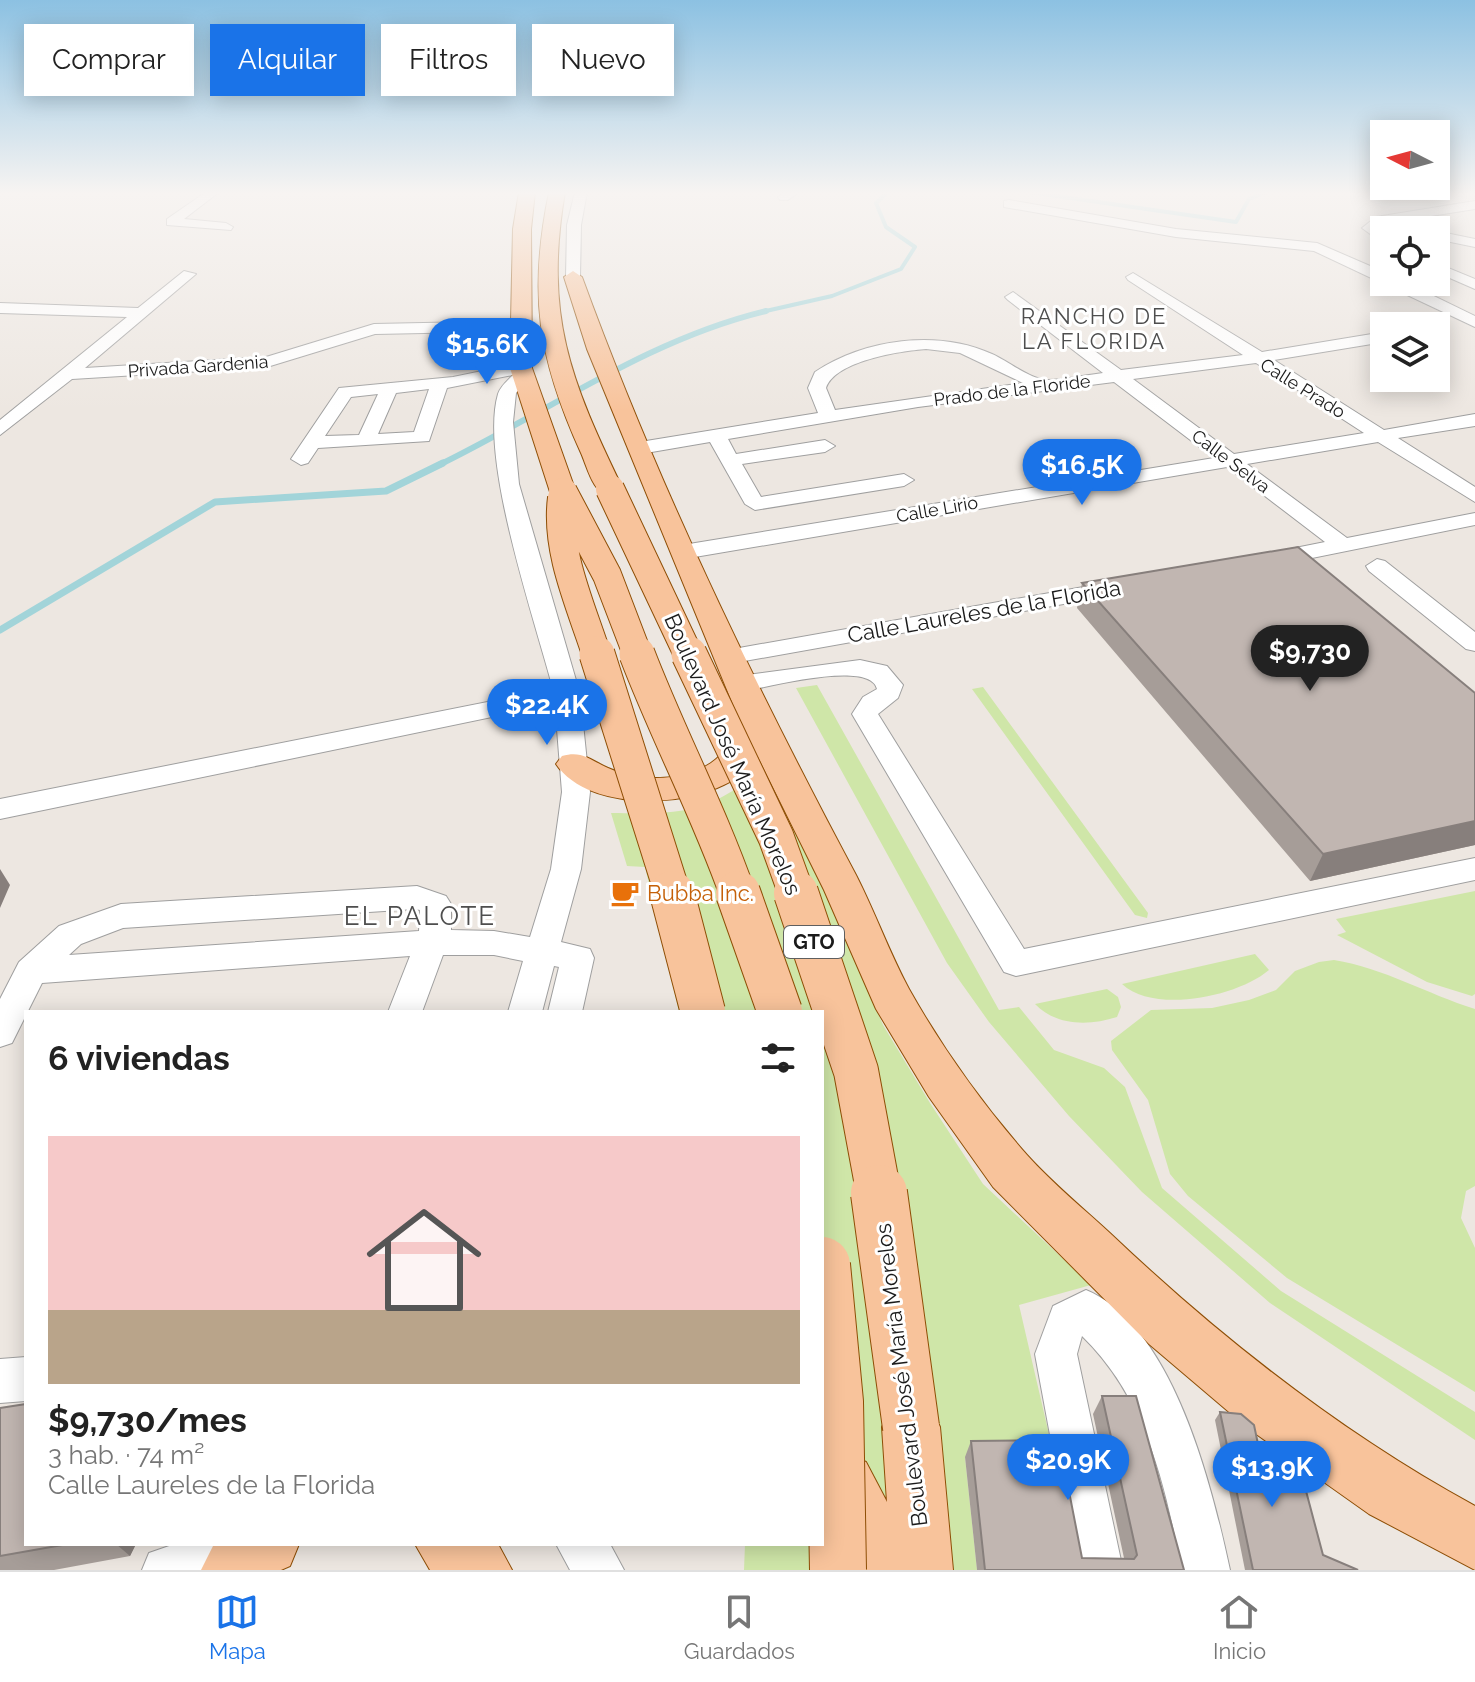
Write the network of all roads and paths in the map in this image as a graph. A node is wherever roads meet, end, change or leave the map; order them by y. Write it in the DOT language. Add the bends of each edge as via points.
graph roads {
  1 [pos="535,265"];
  2 [pos="547,265"];
  3 [pos="573,265"];
  4 [pos="1452,265"];
  5 [pos="189,274"];
  6 [pos="573,277"];
  7 [pos="1133,277"];
  8 [pos="1475,285"];
  9 [pos="1422,296"];
  10 [pos="1013,297"];
  11 [pos="0,308"];
  12 [pos="141,313"];
  13 [pos="1475,322"];
  14 [pos="1450,326"];
  15 [pos="1370,339"];
  16 [pos="543,346"];
  17 [pos="1256,358"];
  18 [pos="1015,372"];
  19 [pos="63,374"];
  20 [pos="1117,377"];
  21 [pos="440,383"];
  22 [pos="1042,386"];
  23 [pos="390,387"];
  24 [pos="819,396"];
  25 [pos="829,417"];
  26 [pos="1475,420"];
  27 [pos="0,429"];
  28 [pos="1377,434"];
  29 [pos="716,435"];
  30 [pos="365,441"];
  31 [pos="825,446"];
  32 [pos="640,448"];
  33 [pos="732,460"];
  34 [pos="1231,461"];
  35 [pos="904,480"];
  36 [pos="563,492"];
  37 [pos="1475,496"];
  38 [pos="1475,519"];
  39 [pos="1344,546"];
  40 [pos="683,552"];
  41 [pos="1241,565"];
  42 [pos="1377,566"];
  43 [pos="1138,584"];
  44 [pos="1475,644"];
  45 [pos="739,682"];
  46 [pos="567,694"];
  47 [pos="574,764"];
  48 [pos="0,809"];
  49 [pos="1475,869"];
  50 [pos="432,942"];
  51 [pos="542,954"];
  52 [pos="31,971"];
  53 [pos="406,1010"];
  54 [pos="526,1010"];
  55 [pos="565,1010"];
  56 [pos="703,1010"];
  57 [pos="779,1010"];
  58 [pos="0,1033"];
  59 [pos="824,1286"];
  60 [pos="24,1379"];
  61 [pos="0,1381"];
  62 [pos="824,1438"];
  63 [pos="449,1546"];
  64 [pos="582,1546"];
  65 [pos="1473,1550"];
  66 [pos="250,1556"];
  67 [pos="166,1570"];
  68 [pos="481,1570"];
  69 [pos="600,1570"];
  70 [pos="838,1570"];
  71 [pos="888,1570"];
  72 [pos="922,1570"];
  73 [pos="1099,1570"];
  74 [pos="1206,1570"];
  1 -- 16 [label="main road, Boulevard José María Morelos / GTO"];
  2 -- 16 [label="main road, Boulevard José María Morelos / GTO"];
  3 -- 6 [label="street"];
  4 -- 8 [label="street"];
  5 -- 12 [label="street"];
  6 -- 16 [label="main road"];
  6 -- 16 [label="main road"];
  7 -- 17 [label="street, Calle Prado"];
  9 -- 13 [label="street"];
  10 -- 20 [label="street, Calle Selva"];
  11 -- 12 [label="street"];
  12 -- 19 [label="street"];
  13 -- 14 [label="street"];
  15 -- 17 [label="street, Prado de la Floride"];
  16 -- 19 [label="street, Privada Gardenia" via="374,329 267,362"];
  16 -- 21 [label="street"];
  16 -- 32 [label="main road" via="617,393"];
  16 -- 36 [label="main road, Boulevard José María Morelos / GTO"];
  16 -- 46 [label="street, Boulevard José María Morelos" via="507,392 504,422 509,484"];
  16 -- 72 [label="main road, Boulevard José María Morelos / GTO, bridge" via="776,837 856,1071 887,1238 911,1427"];
  17 -- 20 [label="street, Prado de la Floride"];
  17 -- 28 [label="street, Calle Prado"];
  18 -- 22 [label="street"];
  18 -- 24 [label="street" via="983,382"];
  18 -- 24 [label="street" via="973,349 913,344 826,372 818,380"];
  19 -- 27 [label="street"];
  20 -- 22 [label="street, Prado de la Floride"];
  20 -- 34 [label="street, Calle Selva"];
  21 -- 23 [label="street"];
  21 -- 30 [label="street" via="422,437"];
  22 -- 25 [label="street, Prado de la Floride"];
  23 -- 30 [label="street"];
  23 -- 30 [label="street" via="345,392 306,451"];
  24 -- 25 [label="street"];
  25 -- 29 [label="street, Prado de la Floride"];
  26 -- 28 [label="street, Calle Lirio"];
  28 -- 34 [label="street, Calle Lirio"];
  28 -- 37 [label="street, Calle Prado"];
  29 -- 32 [label="street, Prado de la Floride"];
  29 -- 33 [label="street"];
  31 -- 33 [label="street"];
  32 -- 40 [label="main road"];
  33 -- 35 [label="street" via="755,504"];
  34 -- 39 [label="street, Calle Selva"];
  34 -- 40 [label="street, Calle Lirio"];
  36 -- 56 [label="main road, bridge" via="559,521 564,550 685,934"];
  36 -- 57 [label="main road, Boulevard José María Morelos / GTO, bridge" via="607,575 664,724 715,829"];
  38 -- 39 [label="street"];
  39 -- 41 [label="street"];
  40 -- 45 [label="main road"];
  42 -- 44 [label="street"];
  43 -- 45 [label="street, Calle Laureles de la Florida"];
  45 -- 47 [label="main road" via="754,731 729,767 695,784 637,789 601,781"];
  45 -- 49 [label="street" via="848,668 883,675 889,692 865,714 1016,963"];
  45 -- 65 [label="main road" via="844,890 891,997 1010,1171 1168,1325 1269,1409"];
  46 -- 47 [label="street, Boulevard José María Morelos"];
  46 -- 48 [label="street"];
  47 -- 51 [label="street, Boulevard José María Morelos" via="571,844"];
  50 -- 51 [label="street" via="494,943"];
  50 -- 52 [label="street"];
  50 -- 52 [label="street" via="437,910 430,899 417,897 164,912 121,916 84,928 53,948"];
  50 -- 53 [label="street"];
  51 -- 54 [label="street, Boulevard José María Morelos"];
  51 -- 55 [label="street" via="578,958"];
  52 -- 58 [label="street"];
  59 -- 70 [label="main road, bridge" via="835,1402"];
  60 -- 61 [label="street"];
  62 -- 71 [label="main road, bridge"];
  63 -- 68 [label="main road"];
  64 -- 69 [label="street"];
  66 -- 67 [label="street"];
  73 -- 74 [label="street" via="1056,1354 1061,1329 1074,1314 1086,1311 1109,1329 1142,1370 1186,1477"];
}
